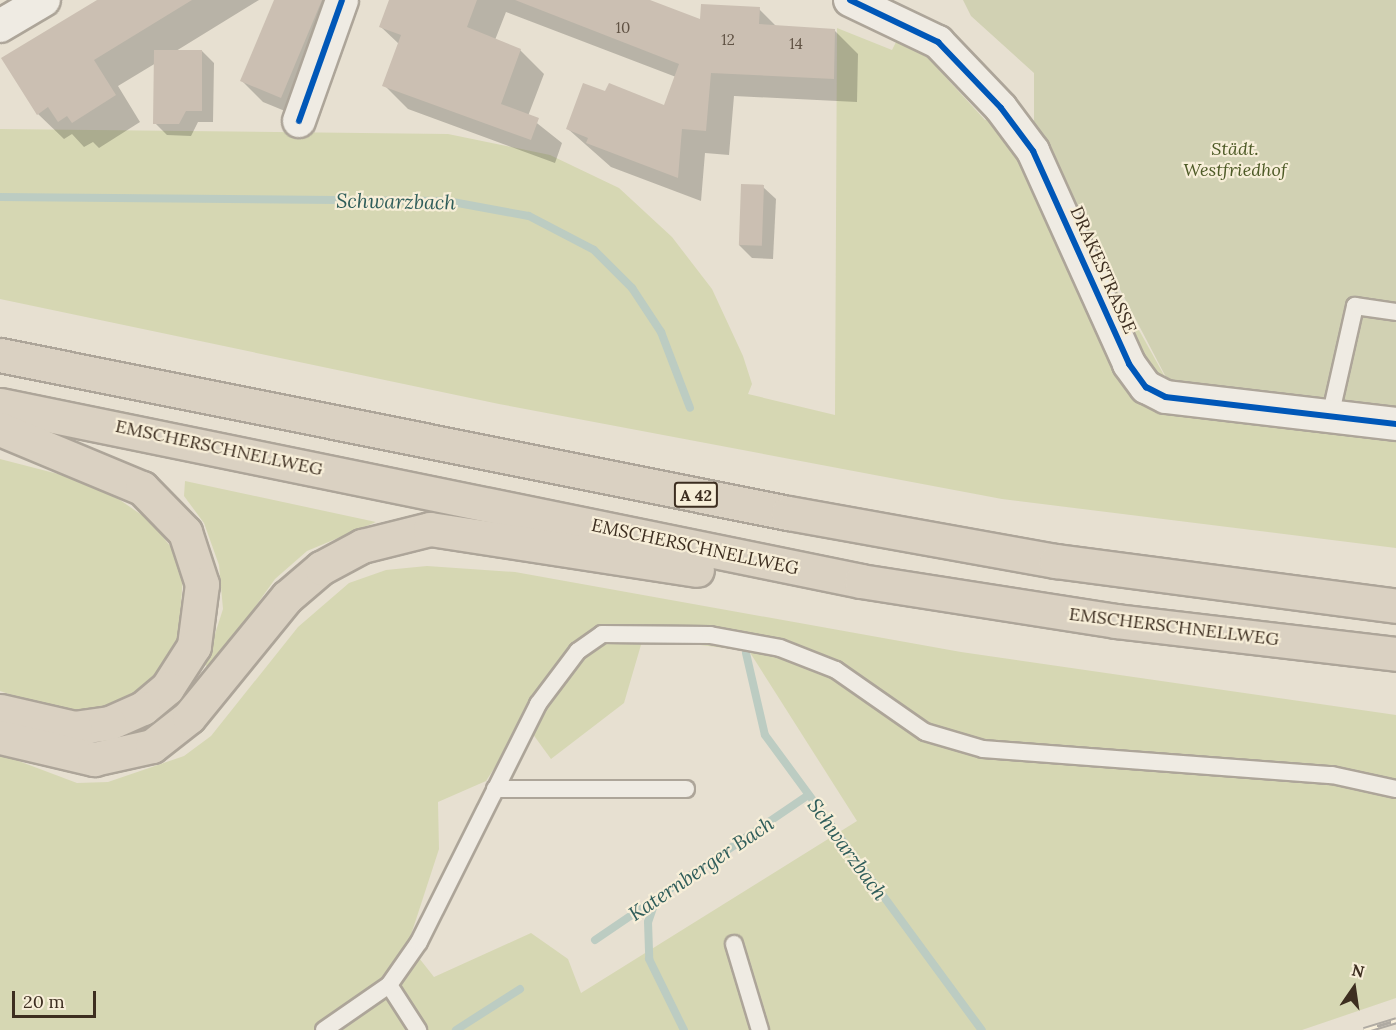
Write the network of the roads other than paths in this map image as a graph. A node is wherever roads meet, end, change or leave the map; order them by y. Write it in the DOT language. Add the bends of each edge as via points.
graph roads {
  1 [pos="44,0"];
  2 [pos="342,0"];
  3 [pos="850,0"];
  4 [pos="891,8"];
  5 [pos="0,26"];
  6 [pos="299,121"];
  7 [pos="1396,312"];
  8 [pos="0,355"];
  9 [pos="0,405"];
  10 [pos="1330,417"];
  11 [pos="1396,424"];
  12 [pos="0,429"];
  13 [pos="861,581"];
  14 [pos="1396,606"];
  15 [pos="1396,654"];
  16 [pos="0,711"];
  17 [pos="0,738"];
  18 [pos="495,789"];
  19 [pos="686,789"];
  20 [pos="1396,789"];
  21 [pos="735,944"];
  22 [pos="389,985"];
  23 [pos="324,1030"];
  24 [pos="418,1030"];
  25 [pos="760,1030"];
  1 -- 5 [label="street"];
  2 -- 6 [label="street"];
  3 -- 4 [label="street, DRAKESTRASSE"];
  4 -- 10 [label="street, DRAKESTRASSE" via="957,59 1033,151 1139,381 1166,397"];
  7 -- 10 [label="lane" via="1355,306"];
  8 -- 14 [label="highway, A 42" via="1056,561"];
  9 -- 13 [label="highway, EMSCHERSCHNELLWEG"];
  10 -- 11 [label="street, DRAKESTRASSE"];
  12 -- 16 [label="highway" via="142,488 185,532 202,584 195,646 167,688 143,708 109,723 75,728"];
  13 -- 15 [label="highway, EMSCHERSCHNELLWEG" via="1116,621"];
  13 -- 17 [label="highway" via="765,582 565,546 430,529 362,546 321,568 287,597 189,717 152,746 94,759"];
  18 -- 19 [label="lane"];
  18 -- 20 [label="lane" via="537,704 578,651 602,634 626,630 736,638 805,657 836,670 905,719 951,743 1043,755 1332,775"];
  18 -- 22 [label="lane" via="419,942"];
  21 -- 25 [label="lane"];
  22 -- 23 [label="lane"];
  22 -- 24 [label="lane"];
}
